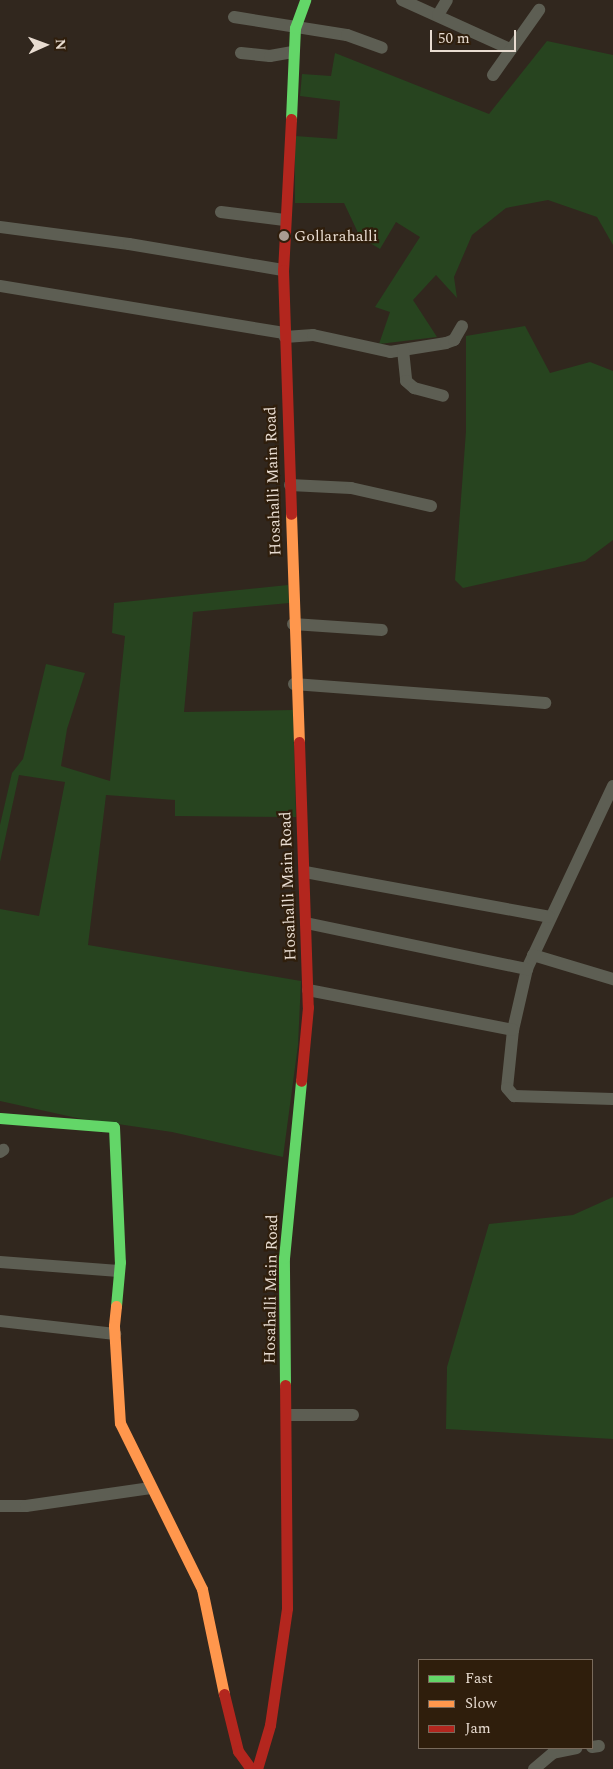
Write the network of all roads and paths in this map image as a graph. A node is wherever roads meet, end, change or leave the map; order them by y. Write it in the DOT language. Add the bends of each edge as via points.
graph roads {
  1 [pos="305,0"];
  2 [pos="402,0"];
  3 [pos="447,0"];
  4 [pos="539,10"];
  5 [pos="438,15"];
  6 [pos="234,17"];
  7 [pos="295,28"];
  8 [pos="382,48"];
  9 [pos="510,49"];
  10 [pos="294,52"];
  11 [pos="241,53"];
  12 [pos="493,75"];
  13 [pos="221,212"];
  14 [pos="284,220"];
  15 [pos="0,227"];
  16 [pos="283,270"];
  17 [pos="0,286"];
  18 [pos="462,326"];
  19 [pos="284,335"];
  20 [pos="403,350"];
  21 [pos="442,396"];
  22 [pos="290,485"];
  23 [pos="431,506"];
  24 [pos="293,624"];
  25 [pos="382,630"];
  26 [pos="294,684"];
  27 [pos="545,703"];
  28 [pos="613,786"];
  29 [pos="305,872"];
  30 [pos="549,917"];
  31 [pos="306,923"];
  32 [pos="533,956"];
  33 [pos="527,969"];
  34 [pos="613,979"];
  35 [pos="308,990"];
  36 [pos="513,1030"];
  37 [pos="613,1099"];
  38 [pos="0,1118"];
  39 [pos="0,1262"];
  40 [pos="119,1270"];
  41 [pos="0,1321"];
  42 [pos="115,1334"];
  43 [pos="287,1415"];
  44 [pos="353,1415"];
  45 [pos="151,1488"];
  46 [pos="0,1506"];
  47 [pos="571,1749"];
  48 [pos="251,1769"];
  49 [pos="257,1769"];
  50 [pos="534,1769"];
  1 -- 7 [label="street, Hosahalli Main Road"];
  2 -- 5 [label="street"];
  3 -- 5 [label="street"];
  4 -- 9 [label="street"];
  5 -- 9 [label="street"];
  6 -- 7 [label="street"];
  7 -- 8 [label="street" via="347,35"];
  7 -- 10 [label="street, Hosahalli Main Road"];
  9 -- 12 [label="street"];
  10 -- 11 [label="street" via="270,56"];
  10 -- 14 [label="street, Hosahalli Main Road"];
  13 -- 14 [label="street"];
  14 -- 16 [label="street, Hosahalli Main Road"];
  15 -- 16 [label="street" via="129,244"];
  16 -- 19 [label="street, Hosahalli Main Road"];
  17 -- 19 [label="street"];
  18 -- 20 [label="street" via="454,340"];
  19 -- 20 [label="street" via="312,335 368,350"];
  19 -- 22 [label="street, Hosahalli Main Road"];
  20 -- 21 [label="street" via="406,381 414,388"];
  22 -- 23 [label="street" via="351,488"];
  22 -- 24 [label="street, Hosahalli Main Road"];
  24 -- 25 [label="street"];
  24 -- 26 [label="street, Hosahalli Main Road"];
  26 -- 27 [label="street"];
  26 -- 29 [label="street, Hosahalli Main Road"];
  28 -- 30 [label="street" via="592,826 577,869"];
  29 -- 30 [label="street"];
  29 -- 31 [label="street, Hosahalli Main Road"];
  30 -- 32 [label="street"];
  31 -- 33 [label="street"];
  31 -- 35 [label="street, Hosahalli Main Road"];
  32 -- 33 [label="street"];
  32 -- 34 [label="street"];
  33 -- 36 [label="street"];
  35 -- 36 [label="street"];
  35 -- 43 [label="street, Hosahalli Main Road" via="284,1258"];
  36 -- 37 [label="street" via="507,1088 511,1095"];
  38 -- 40 [label="street" via="114,1127"];
  39 -- 40 [label="street"];
  40 -- 42 [label="street"];
  41 -- 42 [label="street"];
  42 -- 45 [label="street" via="120,1423"];
  43 -- 44 [label="street"];
  43 -- 49 [label="street, Hosahalli Main Road" via="287,1608 270,1725"];
  45 -- 46 [label="street" via="26,1506"];
  45 -- 48 [label="street" via="202,1589 230,1723 238,1751"];
  47 -- 50 [label="street" via="553,1753"];
}
